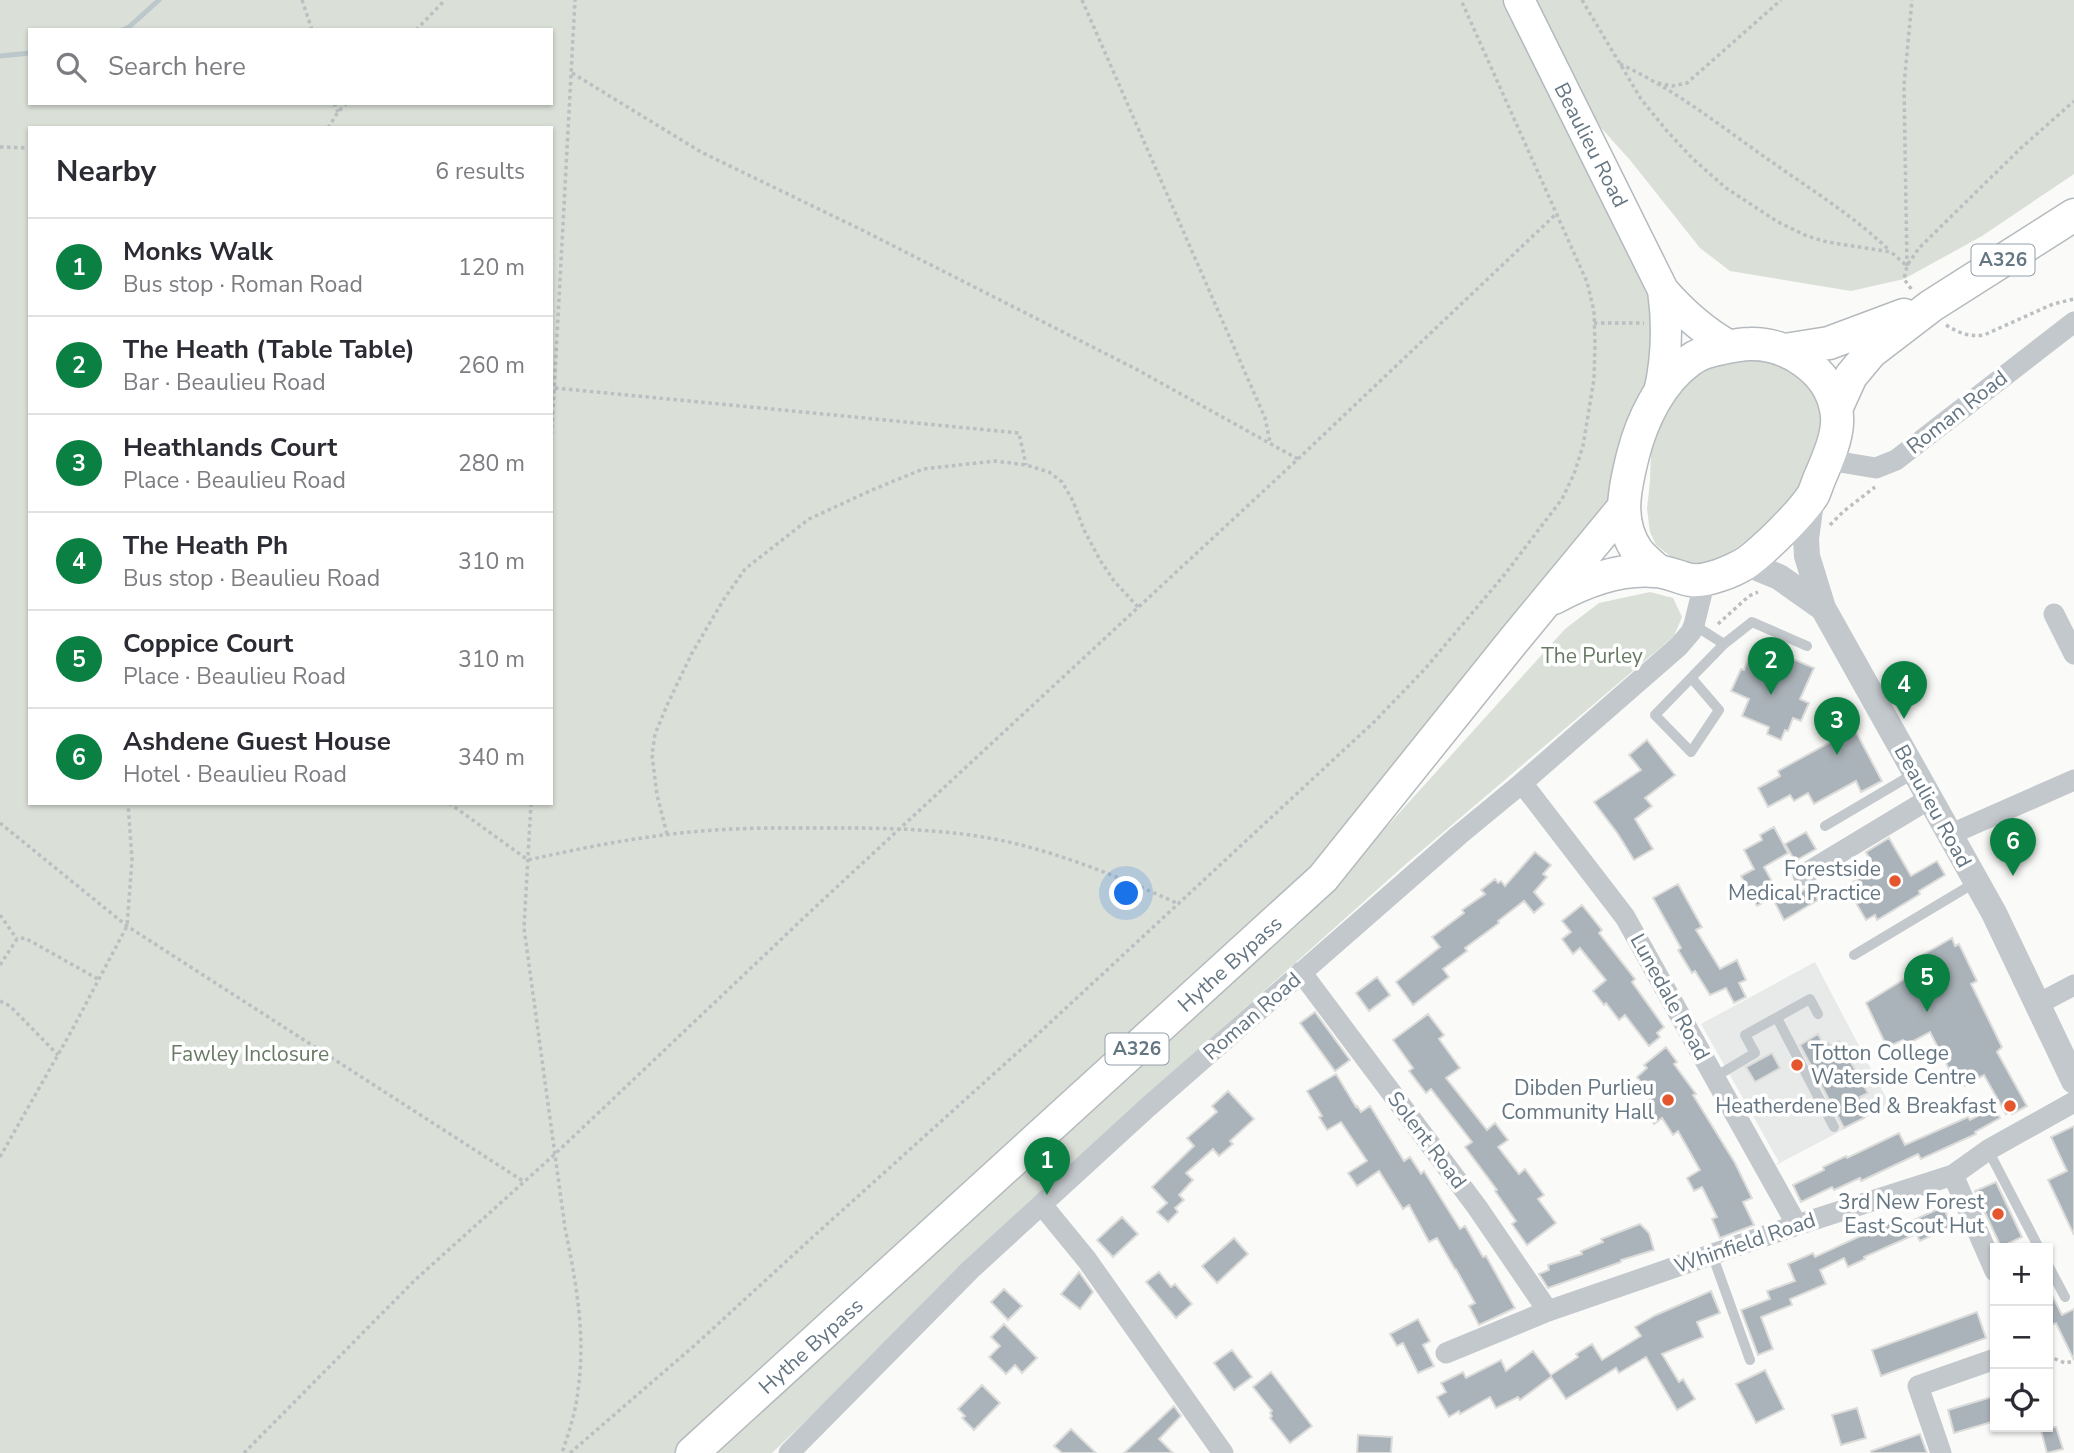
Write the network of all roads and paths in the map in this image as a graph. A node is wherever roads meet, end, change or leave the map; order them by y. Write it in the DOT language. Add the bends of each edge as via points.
graph roads {
  1 [pos="302,0"];
  2 [pos="445,0"];
  3 [pos="575,0"];
  4 [pos="1083,0"];
  5 [pos="1461,0"];
  6 [pos="1519,0"];
  7 [pos="1582,0"];
  8 [pos="1781,0"];
  9 [pos="1912,0"];
  10 [pos="311,28"];
  11 [pos="418,28"];
  12 [pos="1618,63"];
  13 [pos="572,73"];
  14 [pos="1656,83"];
  15 [pos="2074,101"];
  16 [pos="335,105"];
  17 [pos="345,105"];
  18 [pos="338,112"];
  19 [pos="329,126"];
  20 [pos="0,147"];
  21 [pos="28,148"];
  22 [pos="1555,215"];
  23 [pos="2074,215"];
  24 [pos="1891,252"];
  25 [pos="1907,266"];
  26 [pos="1904,279"];
  27 [pos="1663,290"];
  28 [pos="2074,299"];
  29 [pos="1931,306"];
  30 [pos="2074,321"];
  31 [pos="1594,323"];
  32 [pos="1667,324"];
  33 [pos="1730,346"];
  34 [pos="1785,350"];
  35 [pos="555,388"];
  36 [pos="1659,393"];
  37 [pos="1836,409"];
  38 [pos="553,418"];
  39 [pos="1270,443"];
  40 [pos="1298,459"];
  41 [pos="1828,460"];
  42 [pos="1896,460"];
  43 [pos="1027,465"];
  44 [pos="1812,495"];
  45 [pos="1623,508"];
  46 [pos="1826,530"];
  47 [pos="1745,563"];
  48 [pos="1657,570"];
  49 [pos="1705,580"];
  50 [pos="1541,606"];
  51 [pos="1138,607"];
  52 [pos="1823,608"];
  53 [pos="2054,614"];
  54 [pos="1694,625"];
  55 [pos="1724,644"];
  56 [pos="1807,646"];
  57 [pos="2074,654"];
  58 [pos="1694,681"];
  59 [pos="1915,774"];
  60 [pos="2074,780"];
  61 [pos="1522,783"];
  62 [pos="1929,799"];
  63 [pos="128,805"];
  64 [pos="452,805"];
  65 [pos="531,805"];
  66 [pos="0,823"];
  67 [pos="1825,826"];
  68 [pos="897,830"];
  69 [pos="667,835"];
  70 [pos="1949,835"];
  71 [pos="528,860"];
  72 [pos="1802,875"];
  73 [pos="1976,882"];
  74 [pos="1179,904"];
  75 [pos="0,915"];
  76 [pos="127,926"];
  77 [pos="17,939"];
  78 [pos="1854,955"];
  79 [pos="0,965"];
  80 [pos="1301,972"];
  81 [pos="98,979"];
  82 [pos="2074,985"];
  83 [pos="0,1001"];
  84 [pos="2038,1004"];
  85 [pos="1818,1014"];
  86 [pos="1777,1018"];
  87 [pos="58,1055"];
  88 [pos="1715,1077"];
  89 [pos="2074,1081"];
  90 [pos="2074,1102"];
  91 [pos="1834,1127"];
  92 [pos="1988,1150"];
  93 [pos="555,1154"];
  94 [pos="0,1157"];
  95 [pos="1953,1175"];
  96 [pos="524,1181"];
  97 [pos="1042,1205"];
  98 [pos="1797,1225"];
  99 [pos="2036,1243"];
  100 [pos="1712,1254"];
  101 [pos="1990,1260"];
  102 [pos="2053,1274"];
  103 [pos="2065,1297"];
  104 [pos="1548,1311"];
  105 [pos="1446,1353"];
  106 [pos="2053,1358"];
  107 [pos="1750,1360"];
  108 [pos="1990,1361"];
  109 [pos="2074,1361"];
  110 [pos="244,1453"];
  111 [pos="562,1453"];
  112 [pos="570,1453"];
  113 [pos="692,1453"];
  114 [pos="789,1453"];
  115 [pos="1223,1453"];
  116 [pos="1941,1453"];
  1 -- 10 [label="path"];
  2 -- 11 [label="path"];
  3 -- 13 [label="path"];
  4 -- 39 [label="path" via="1265,418"];
  5 -- 22 [label="path"];
  6 -- 27 [label="main road, Beaulieu Road"];
  7 -- 12 [label="path"];
  8 -- 14 [label="path" via="1688,83"];
  9 -- 25 [label="path" via="1904,85"];
  12 -- 14 [label="path"];
  12 -- 24 [label="path" via="1667,131 1726,188 1807,236"];
  13 -- 35 [label="path"];
  13 -- 39 [label="path" via="701,152 1134,368"];
  14 -- 24 [label="path" via="1869,230"];
  15 -- 25 [label="path" via="1919,248"];
  16 -- 18 [label="path"];
  17 -- 18 [label="path"];
  18 -- 19 [label="path"];
  20 -- 21 [label="path"];
  22 -- 31 [label="path" via="1587,282"];
  22 -- 40 [label="path"];
  23 -- 29 [label="main road, A326"];
  24 -- 25 [label="path"];
  25 -- 26 [label="path"];
  27 -- 32 [label="main road, Beaulieu Road"];
  27 -- 33 [label="main road, Beaulieu Road" via="1685,314"];
  28 -- 29 [label="path" via="1973,336 1946,326"];
  29 -- 34 [label="main road, A326" via="1829,344"];
  29 -- 37 [label="main road, A326" via="1871,352 1851,376"];
  30 -- 42 [label="street, Roman Road"];
  31 -- 32 [label="path"];
  31 -- 74 [label="path" via="1589,417 1574,474 1562,499 1505,574 1374,722"];
  32 -- 36 [label="main road, Beaulieu Road"];
  33 -- 34 [label="main road"];
  33 -- 36 [label="main road" via="1691,359"];
  34 -- 37 [label="main road" via="1821,376"];
  35 -- 38 [label="path"];
  35 -- 43 [label="path" via="1018,433"];
  36 -- 45 [label="main road" via="1634,450"];
  37 -- 41 [label="main road"];
  39 -- 40 [label="path"];
  40 -- 51 [label="path"];
  41 -- 42 [label="street, Roman Road" via="1876,468"];
  41 -- 44 [label="main road"];
  42 -- 46 [label="path" via="1889,476"];
  43 -- 51 [label="path" via="1062,482 1100,560"];
  43 -- 69 [label="path" via="995,461 923,469 809,519 745,569 692,653 655,734 652,755"];
  44 -- 47 [label="main road" via="1778,535"];
  44 -- 52 [label="street, Beaulieu Road" via="1807,556"];
  45 -- 48 [label="main road" via="1637,551"];
  45 -- 50 [label="main road, Hythe Bypass / A326"];
  47 -- 49 [label="main road"];
  47 -- 52 [label="street, Beaulieu Road" via="1779,578"];
  48 -- 49 [label="main road"];
  48 -- 50 [label="main road, Hythe Bypass / A326" via="1601,577"];
  49 -- 54 [label="street, Roman Road"];
  50 -- 113 [label="main road, Hythe Bypass / A326" via="1323,878"];
  51 -- 68 [label="path"];
  52 -- 59 [label="street, Beaulieu Road"];
  53 -- 57 [label="street"];
  54 -- 55 [label="lane"];
  54 -- 61 [label="street, Roman Road" via="1679,646"];
  55 -- 56 [label="lane" via="1752,621"];
  55 -- 58 [label="lane" via="1655,715 1691,752 1719,710"];
  59 -- 62 [label="street, Beaulieu Road"];
  59 -- 67 [label="lane"];
  60 -- 70 [label="street"];
  61 -- 80 [label="street, Roman Road"];
  61 -- 88 [label="street, Lunedale Road" via="1625,917"];
  62 -- 70 [label="street, Beaulieu Road"];
  62 -- 72 [label="street"];
  63 -- 76 [label="path" via="132,860"];
  64 -- 71 [label="path"];
  65 -- 71 [label="path"];
  66 -- 76 [label="path"];
  68 -- 69 [label="path" via="772,828"];
  68 -- 74 [label="path" via="1023,845 1093,867"];
  68 -- 93 [label="path"];
  69 -- 71 [label="path"];
  70 -- 73 [label="street, Beaulieu Road"];
  71 -- 93 [label="path" via="524,928"];
  73 -- 78 [label="lane"];
  73 -- 84 [label="street, Beaulieu Road"];
  74 -- 112 [label="path"];
  75 -- 77 [label="path"];
  76 -- 81 [label="path"];
  76 -- 96 [label="path"];
  77 -- 79 [label="path"];
  77 -- 81 [label="path" via="25,938"];
  80 -- 97 [label="street, Roman Road"];
  80 -- 104 [label="street, Solent Road"];
  81 -- 87 [label="path"];
  82 -- 84 [label="street"];
  83 -- 87 [label="path"];
  84 -- 89 [label="street, Beaulieu Road"];
  85 -- 86 [label="lane" via="1810,999"];
  86 -- 88 [label="lane" via="1745,1035 1755,1053"];
  86 -- 91 [label="lane"];
  87 -- 94 [label="path"];
  88 -- 98 [label="street, Lunedale Road"];
  90 -- 92 [label="street, Whinfield Road"];
  92 -- 95 [label="street, Whinfield Road"];
  92 -- 99 [label="lane"];
  93 -- 96 [label="path"];
  93 -- 111 [label="path" via="581,1337 579,1390"];
  95 -- 98 [label="street, Whinfield Road"];
  95 -- 101 [label="street"];
  96 -- 110 [label="path" via="415,1280"];
  97 -- 114 [label="street, Roman Road" via="970,1270"];
  97 -- 115 [label="street" via="1087,1259"];
  98 -- 100 [label="street, Whinfield Road"];
  100 -- 104 [label="street, Whinfield Road"];
  100 -- 107 [label="lane"];
  102 -- 103 [label="lane"];
  104 -- 105 [label="street, Whinfield Road"];
  106 -- 109 [label="path"];
  108 -- 116 [label="street" via="1918,1386"];
}
